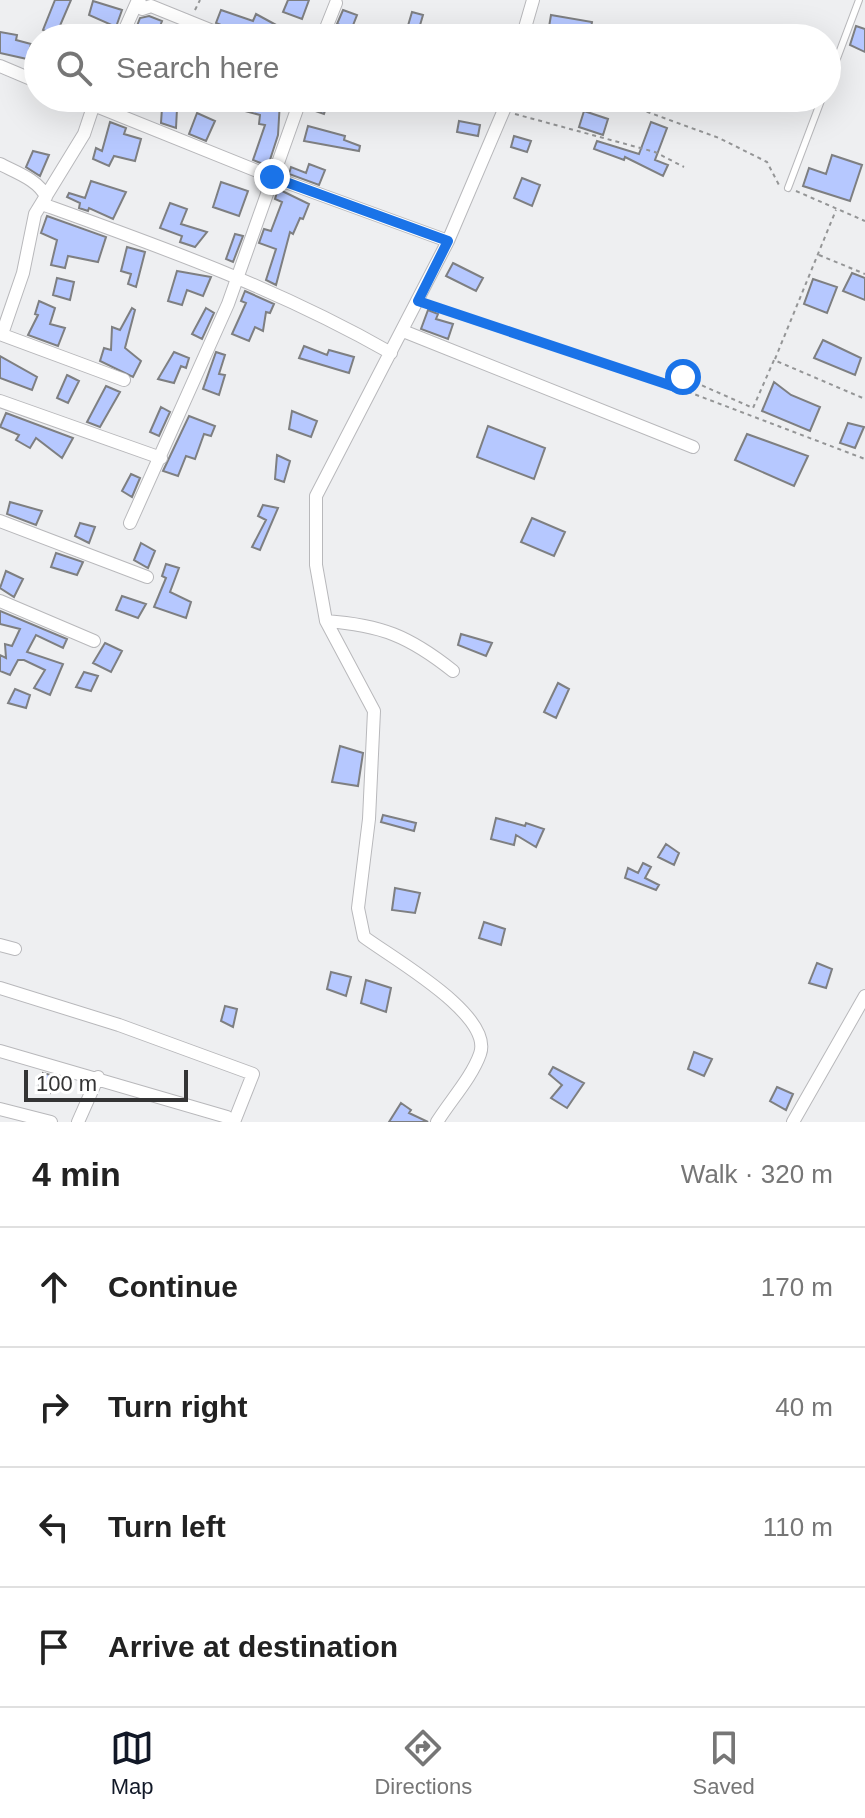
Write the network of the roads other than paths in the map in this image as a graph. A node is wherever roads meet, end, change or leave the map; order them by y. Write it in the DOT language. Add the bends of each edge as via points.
graph roads {
  1 [pos="138,0"];
  2 [pos="533,0"];
  3 [pos="859,0"];
  4 [pos="336,3"];
  5 [pos="127,24"];
  6 [pos="195,24"];
  7 [pos="328,24"];
  8 [pos="526,24"];
  9 [pos="841,48"];
  10 [pos="0,66"];
  11 [pos="24,76"];
  12 [pos="92,112"];
  13 [pos="119,112"];
  14 [pos="296,112"];
  15 [pos="506,112"];
  16 [pos="817,112"];
  17 [pos="0,164"];
  18 [pos="272,177"];
  19 [pos="788,188"];
  20 [pos="44,200"];
  21 [pos="448,241"];
  22 [pos="238,275"];
  23 [pos="403,331"];
  24 [pos="1,334"];
  25 [pos="391,353"];
  26 [pos="124,380"];
  27 [pos="0,401"];
  28 [pos="693,447"];
  29 [pos="161,458"];
  30 [pos="0,521"];
  31 [pos="130,523"];
  32 [pos="147,577"];
  33 [pos="0,601"];
  34 [pos="326,621"];
  35 [pos="94,641"];
  36 [pos="453,671"];
  37 [pos="0,945"];
  38 [pos="15,949"];
  39 [pos="0,988"];
  40 [pos="865,996"];
  41 [pos="0,1051"];
  42 [pos="98,1077"];
  43 [pos="0,1109"];
  44 [pos="51,1122"];
  45 [pos="78,1122"];
  46 [pos="233,1122"];
  47 [pos="437,1122"];
  48 [pos="793,1122"];
  1 -- 5 [label="street"];
  1 -- 6 [label="street" via="142,9 151,6"];
  2 -- 8 [label="street"];
  3 -- 9 [label="lane"];
  4 -- 7 [label="street"];
  10 -- 11 [label="street"];
  12 -- 20 [label="street"];
  13 -- 18 [label="street"];
  14 -- 18 [label="street"];
  15 -- 21 [label="street"];
  16 -- 19 [label="lane"];
  17 -- 20 [label="street" via="31,181"];
  18 -- 21 [label="street"];
  18 -- 22 [label="street"];
  20 -- 22 [label="street"];
  20 -- 24 [label="street" via="35,214 23,273"];
  21 -- 23 [label="street"];
  22 -- 25 [label="street"];
  22 -- 29 [label="street"];
  23 -- 25 [label="street"];
  23 -- 28 [label="street"];
  24 -- 26 [label="street"];
  25 -- 34 [label="street" via="316,496 316,565"];
  27 -- 29 [label="street"];
  29 -- 31 [label="street"];
  30 -- 32 [label="street"];
  33 -- 35 [label="street"];
  34 -- 36 [label="street" via="369,624 425,649"];
  34 -- 47 [label="street" via="374,711 358,908 364,937 465,1010 481,1035 481,1053"];
  37 -- 38 [label="street"];
  39 -- 46 [label="street" via="253,1074"];
  40 -- 48 [label="street"];
  41 -- 42 [label="street"];
  42 -- 45 [label="street"];
  42 -- 46 [label="street"];
  43 -- 44 [label="street"];
}
